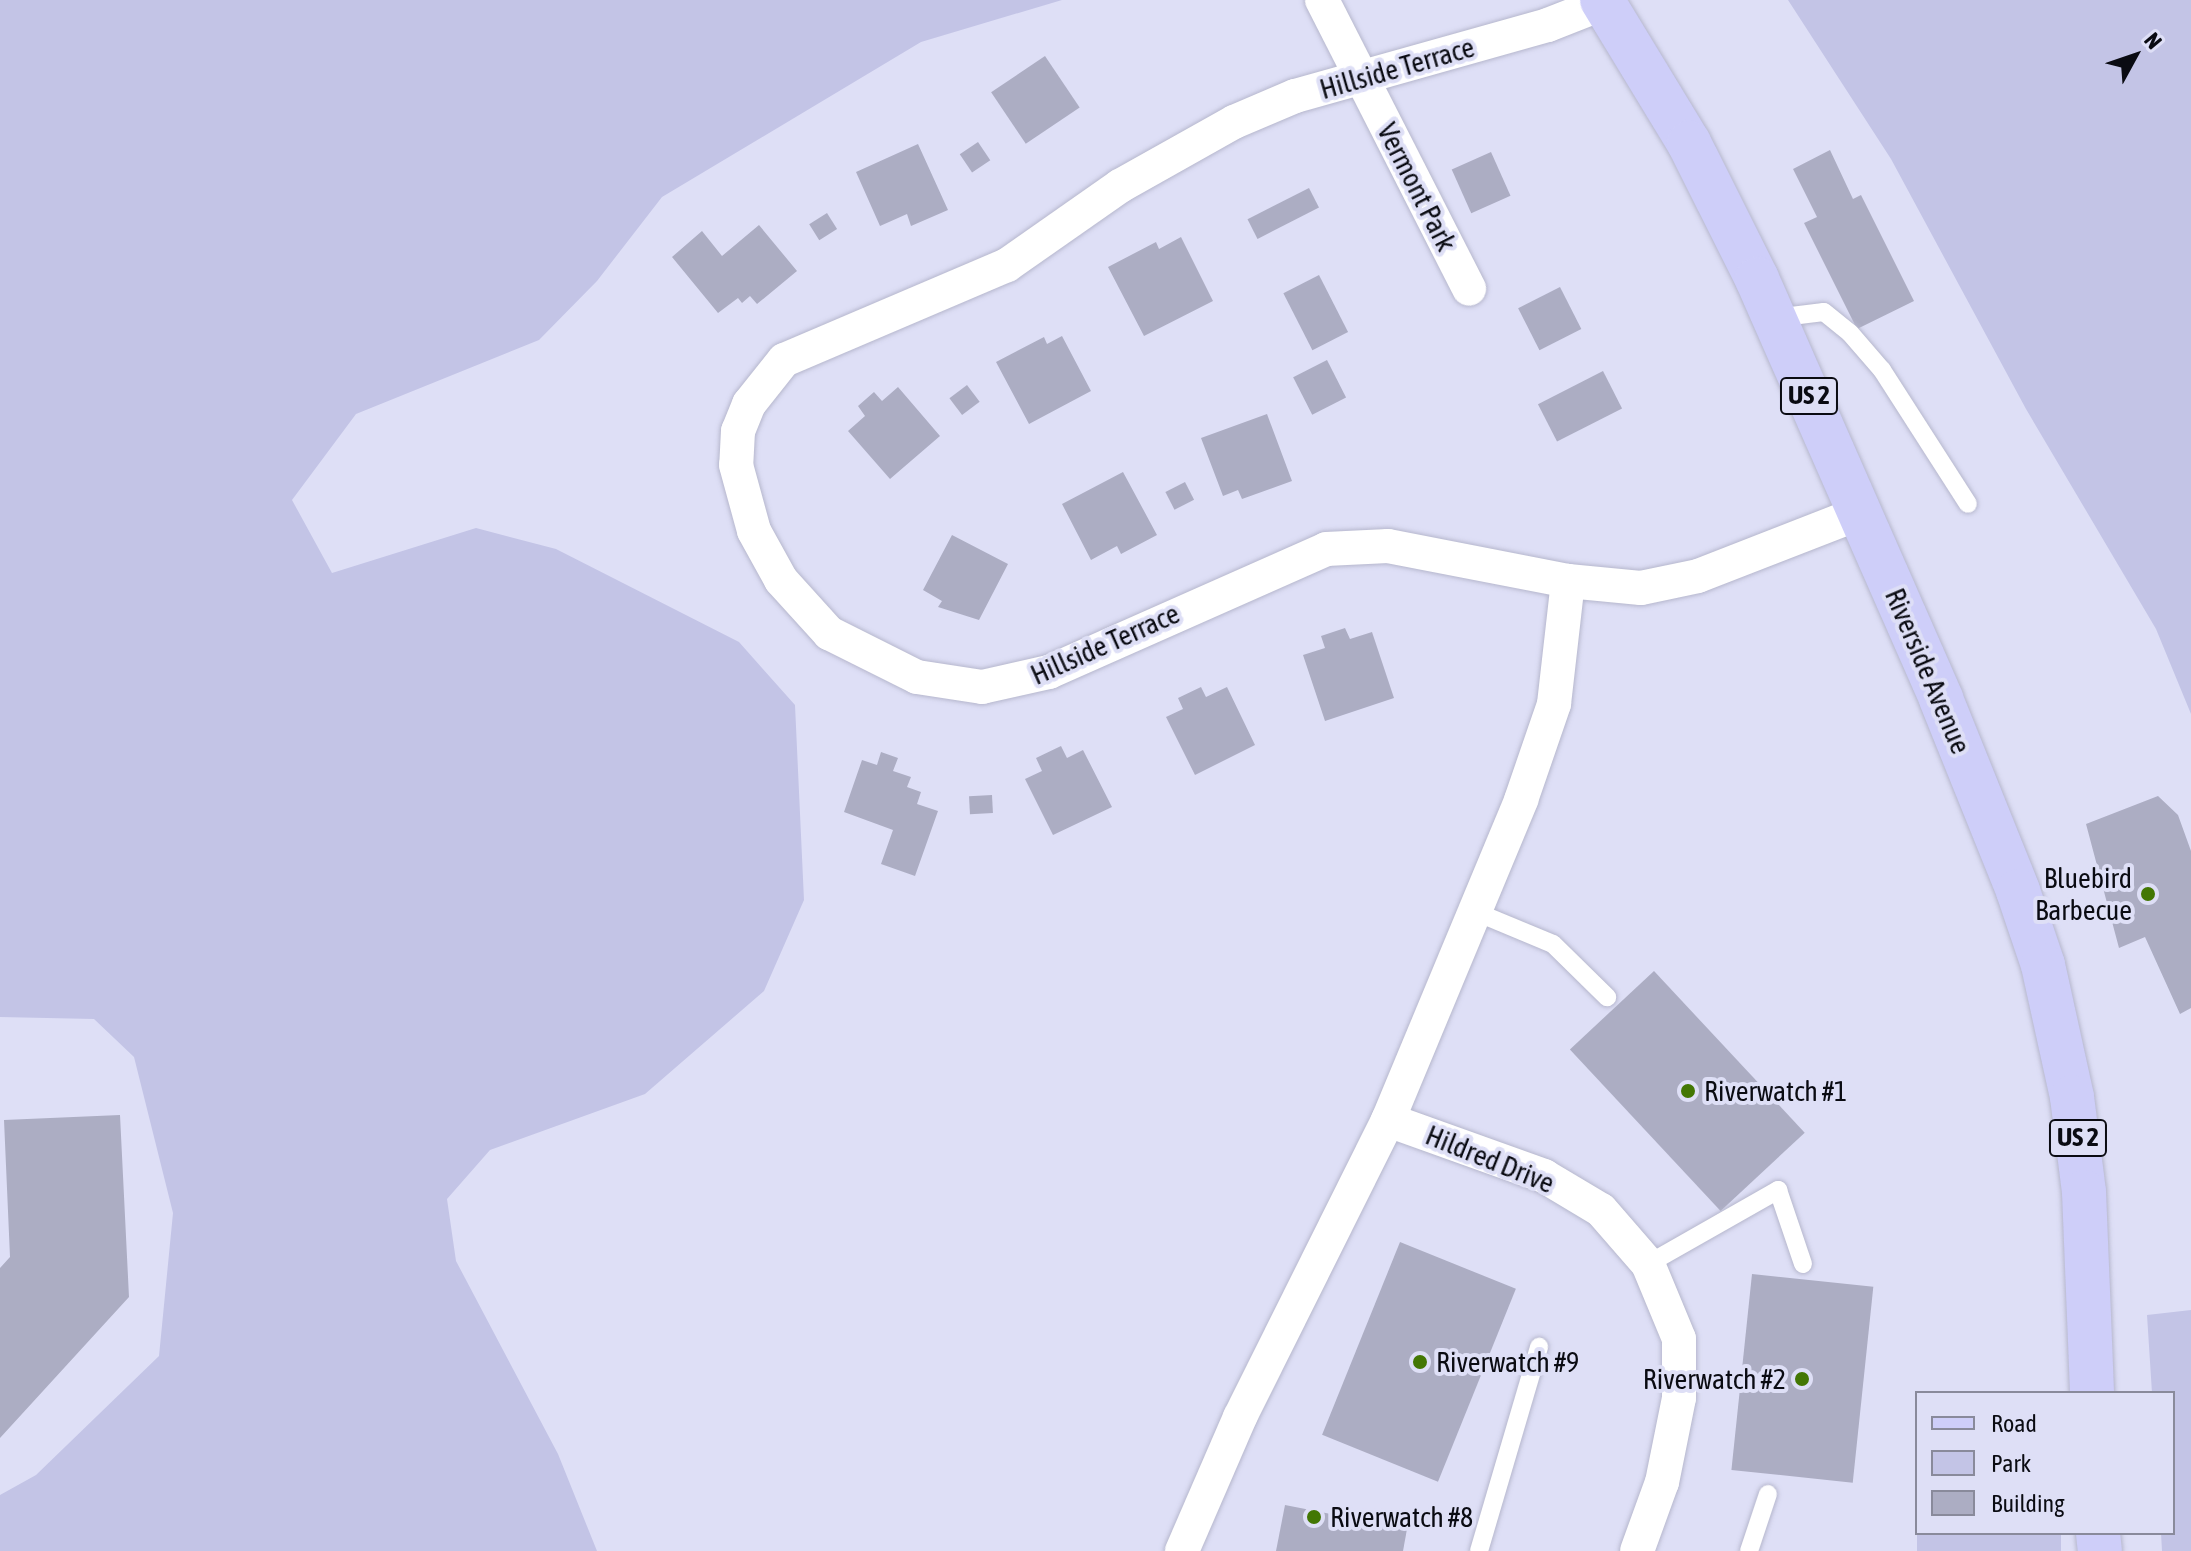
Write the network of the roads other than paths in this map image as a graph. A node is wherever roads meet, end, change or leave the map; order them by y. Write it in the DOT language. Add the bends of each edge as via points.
graph roads {
  1 [pos="1322,0"];
  2 [pos="1603,2"];
  3 [pos="1361,78"];
  4 [pos="1469,289"];
  5 [pos="1775,318"];
  6 [pos="1968,504"];
  7 [pos="1860,513"];
  8 [pos="1568,581"];
  9 [pos="1476,912"];
  10 [pos="1607,997"];
  11 [pos="1388,1120"];
  12 [pos="1648,1264"];
  13 [pos="1803,1264"];
  14 [pos="1539,1347"];
  15 [pos="2092,1391"];
  16 [pos="1768,1494"];
  17 [pos="1182,1551"];
  18 [pos="1479,1551"];
  19 [pos="1637,1551"];
  20 [pos="1749,1551"];
  1 -- 3 [label="street, Vermont Park"];
  2 -- 3 [label="street, Hillside Terrace" via="1548,25"];
  2 -- 5 [label="main road, Riverside Avenue / US 2" via="1689,143"];
  3 -- 4 [label="street, Vermont Park"];
  3 -- 8 [label="street, Hillside Terrace" via="1295,96 1234,122 1120,186 1007,265 964,287 807,345 784,360 749,404 738,431 739,487 754,531 788,590 829,633 917,677 971,686 1017,682 1049,672 1326,549 1388,546"];
  5 -- 6 [label="lane" via="1824,312 1850,333 1882,370"];
  5 -- 7 [label="main road, Riverside Avenue / US 2"];
  7 -- 8 [label="street, Hillside Terrace" via="1670,585 1614,589"];
  7 -- 15 [label="main road, Riverside Avenue / US 2" via="1999,839 2043,965 2072,1097 2082,1177"];
  8 -- 9 [label="street, Hildred Drive" via="1554,704"];
  9 -- 10 [label="lane" via="1553,944"];
  9 -- 11 [label="street, Hildred Drive"];
  11 -- 12 [label="street, Hildred Drive" via="1544,1176 1601,1210"];
  11 -- 17 [label="street, Hildred Drive" via="1240,1417"];
  12 -- 13 [label="lane" via="1778,1190"];
  12 -- 19 [label="street, Hildred Drive" via="1679,1339 1679,1398 1662,1482"];
  14 -- 18 [label="lane"];
  16 -- 20 [label="lane"];
}
